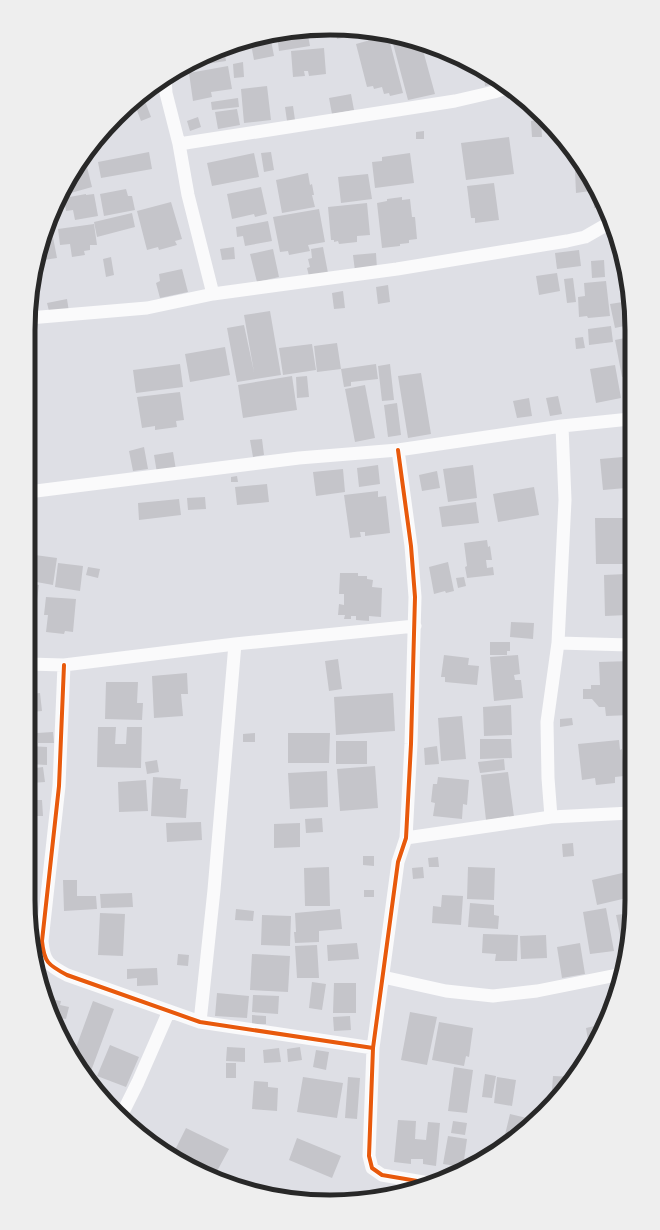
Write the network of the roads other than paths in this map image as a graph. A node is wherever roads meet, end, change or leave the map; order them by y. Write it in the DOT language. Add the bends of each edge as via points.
graph roads {
  1 [pos="165,86"];
  2 [pos="501,90"];
  3 [pos="179,144"];
  4 [pos="606,225"];
  5 [pos="213,294"];
  6 [pos="36,317"];
  7 [pos="625,420"];
  8 [pos="562,426"];
  9 [pos="398,450"];
  10 [pos="35,491"];
  11 [pos="415,626"];
  12 [pos="558,643"];
  13 [pos="235,644"];
  14 [pos="625,645"];
  15 [pos="35,664"];
  16 [pos="64,665"];
  17 [pos="625,813"];
  18 [pos="551,816"];
  19 [pos="406,838"];
  20 [pos="615,975"];
  21 [pos="383,977"];
  22 [pos="169,1010"];
  23 [pos="200,1022"];
  24 [pos="373,1048"];
  25 [pos="123,1111"];
  26 [pos="418,1181"];
  1 -- 3 [label="street"];
  2 -- 3 [label="street" via="455,101"];
  3 -- 5 [label="street" via="188,195"];
  4 -- 5 [label="street" via="585,237 567,241 397,269"];
  5 -- 6 [label="street" via="147,308"];
  7 -- 8 [label="street"];
  8 -- 9 [label="street"];
  8 -- 12 [label="street" via="565,500"];
  9 -- 10 [label="street" via="299,458"];
  9 -- 11 [label="street" via="411,546"];
  11 -- 13 [label="street"];
  11 -- 19 [label="street"];
  12 -- 14 [label="street"];
  12 -- 18 [label="street" via="547,722"];
  13 -- 16 [label="street"];
  13 -- 23 [label="street"];
  15 -- 16 [label="street"];
  16 -- 22 [label="street" via="59,786 42,941 43,955 52,967 67,975"];
  17 -- 18 [label="street"];
  18 -- 19 [label="street"];
  19 -- 21 [label="street" via="398,862"];
  20 -- 21 [label="street" via="493,996 446,991"];
  21 -- 24 [label="street"];
  22 -- 23 [label="street"];
  22 -- 25 [label="street"];
  23 -- 24 [label="street"];
  24 -- 26 [label="street" via="369,1156 372,1168 382,1175"];
}
